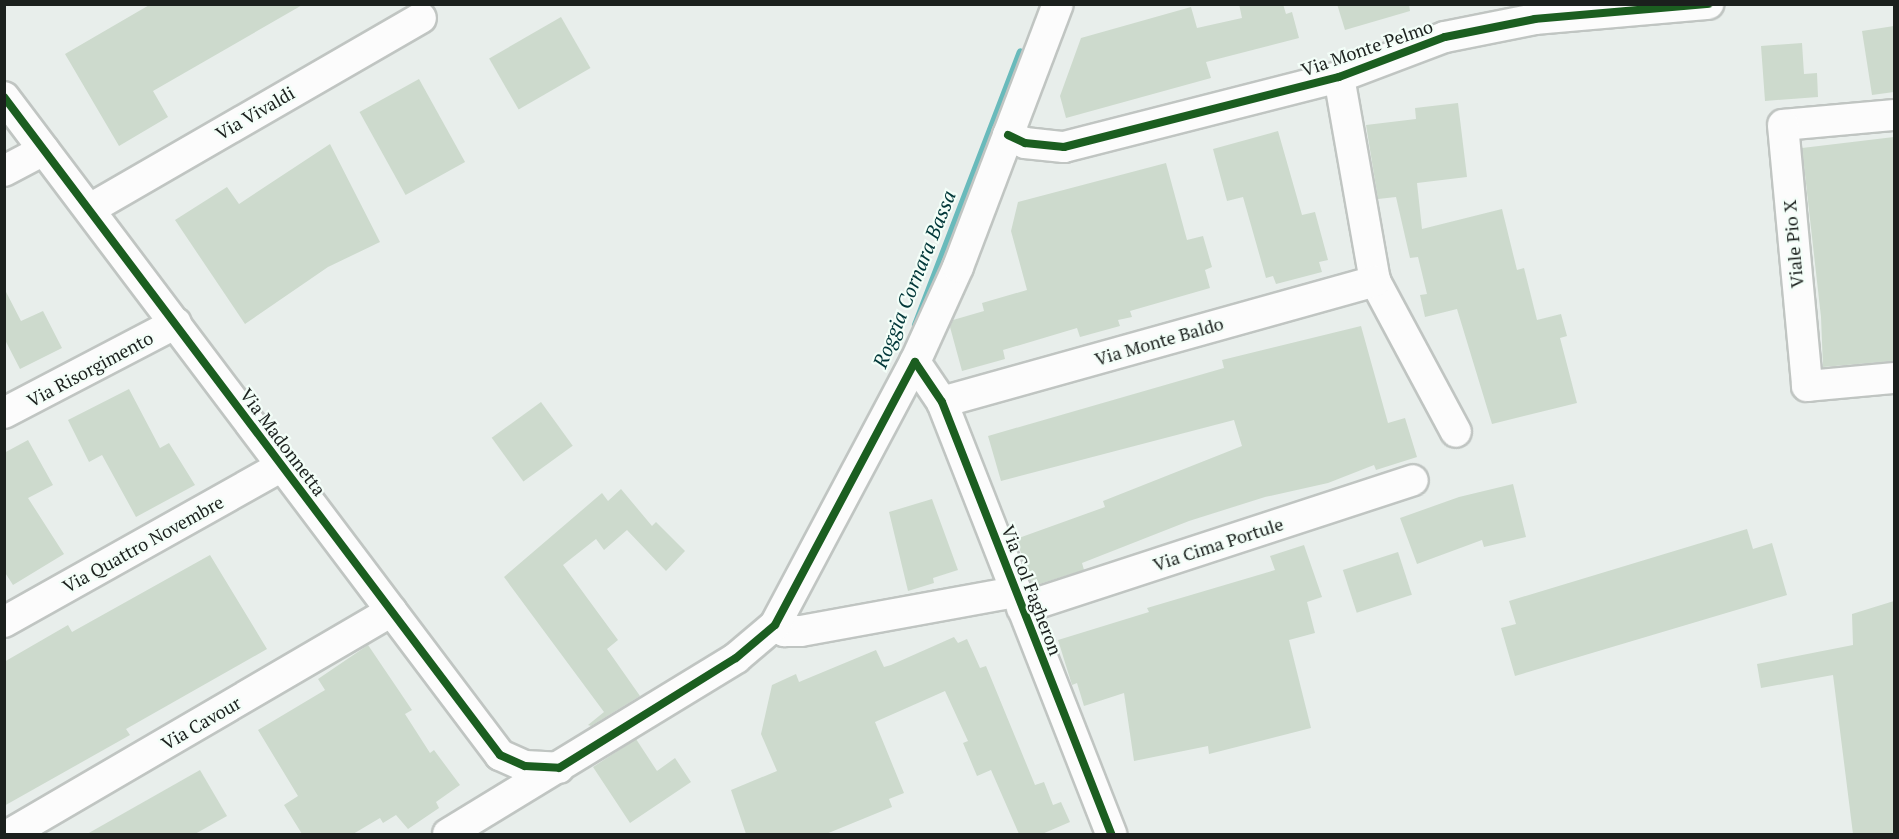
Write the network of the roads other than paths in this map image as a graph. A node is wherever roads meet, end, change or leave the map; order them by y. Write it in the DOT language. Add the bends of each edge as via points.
graph roads {
  1 [pos="1058,4"];
  2 [pos="1708,4"];
  3 [pos="421,18"];
  4 [pos="1339,77"];
  5 [pos="4,98"];
  6 [pos="1894,115"];
  7 [pos="1008,135"];
  8 [pos="44,150"];
  9 [pos="4,171"];
  10 [pos="90,209"];
  11 [pos="1375,280"];
  12 [pos="176,323"];
  13 [pos="915,362"];
  14 [pos="1894,378"];
  15 [pos="942,402"];
  16 [pos="4,413"];
  17 [pos="1456,432"];
  18 [pos="282,466"];
  19 [pos="1413,480"];
  20 [pos="1019,600"];
  21 [pos="392,611"];
  22 [pos="4,622"];
  23 [pos="775,625"];
  24 [pos="500,755"];
  25 [pos="559,768"];
  26 [pos="481,813"];
  27 [pos="10,834"];
  28 [pos="448,834"];
  29 [pos="1112,834"];
  1 -- 7 [label="street"];
  2 -- 4 [label="street, Via Monte Pelmo" via="1535,19 1446,37"];
  3 -- 10 [label="street, Via Vivaldi"];
  4 -- 7 [label="street, Via Monte Pelmo" via="1064,147 1025,143"];
  4 -- 11 [label="street"];
  5 -- 8 [label="street, Via Madonnetta"];
  6 -- 14 [label="street, Viale Pio X" via="1783,125 1807,387"];
  7 -- 13 [label="street" via="958,267"];
  8 -- 9 [label="street"];
  8 -- 10 [label="street, Via Madonnetta"];
  10 -- 12 [label="street, Via Madonnetta"];
  11 -- 15 [label="street, Via Monte Baldo"];
  11 -- 17 [label="street"];
  12 -- 16 [label="street, Via Risorgimento"];
  12 -- 18 [label="street, Via Madonnetta"];
  13 -- 15 [label="street, Via Col Fagheron"];
  13 -- 23 [label="street"];
  15 -- 20 [label="street, Via Col Fagheron"];
  18 -- 21 [label="street, Via Madonnetta"];
  18 -- 22 [label="street, Via Quattro Novembre"];
  19 -- 20 [label="street, Via Cima Portule"];
  20 -- 23 [label="street, Via Col Fagheron" via="801,631 784,631"];
  20 -- 29 [label="street, Via Col Fagheron"];
  21 -- 24 [label="street, Via Madonnetta"];
  21 -- 27 [label="street, Via Cavour"];
  23 -- 25 [label="street" via="736,658"];
  24 -- 25 [label="street" via="525,766"];
  24 -- 26 [label="street" via="495,790"];
  25 -- 26 [label="street"];
  26 -- 28 [label="street"];
}
